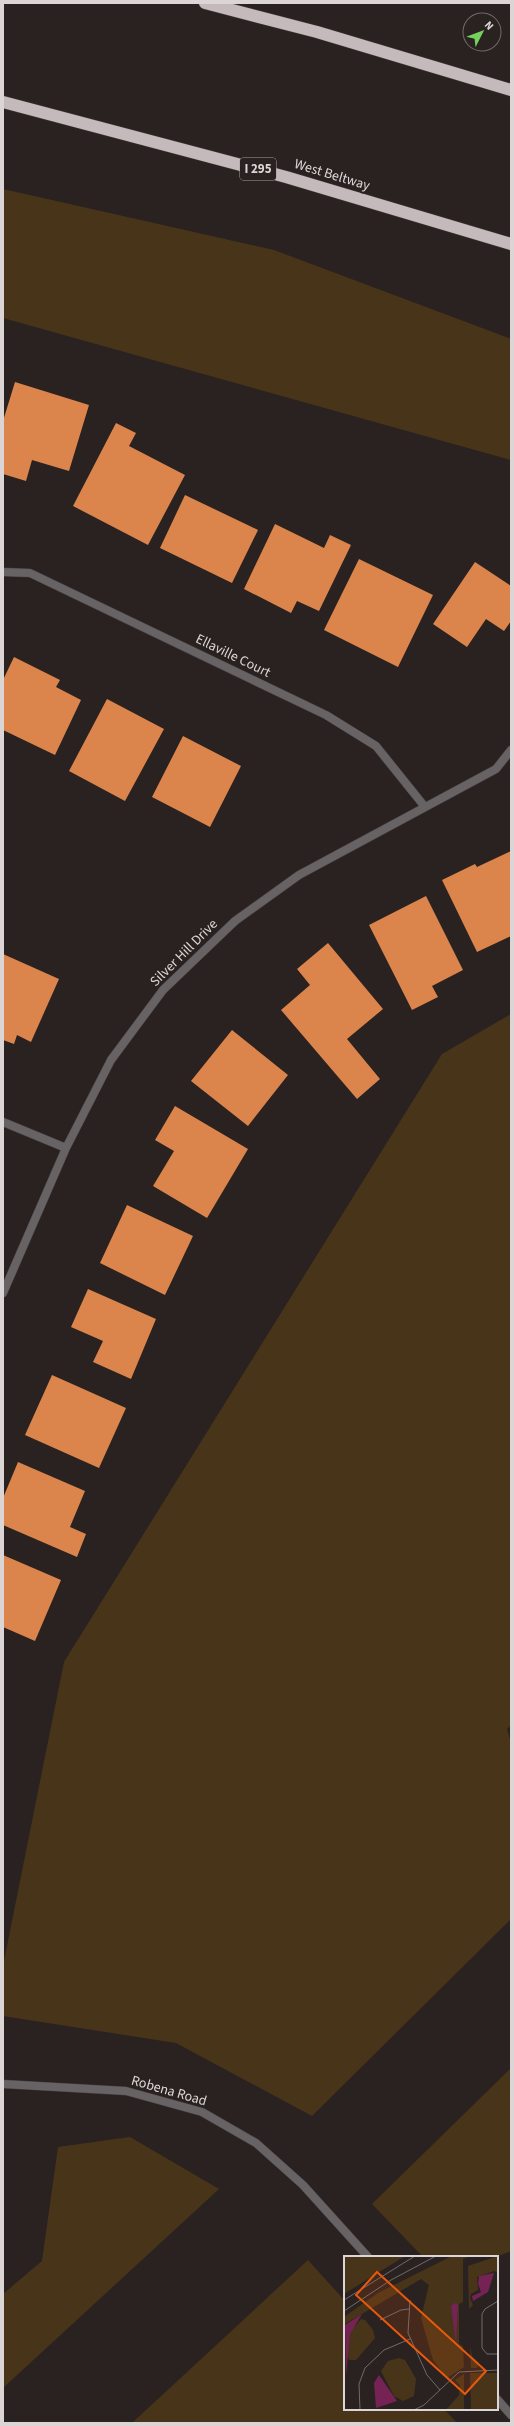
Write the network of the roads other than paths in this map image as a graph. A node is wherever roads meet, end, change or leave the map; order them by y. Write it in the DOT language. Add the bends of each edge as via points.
graph roads {
  1 [pos="205,3"];
  2 [pos="511,90"];
  3 [pos="3,102"];
  4 [pos="511,244"];
  5 [pos="3,572"];
  6 [pos="511,750"];
  7 [pos="425,807"];
  8 [pos="3,1122"];
  9 [pos="66,1148"];
  10 [pos="3,1293"];
  11 [pos="3,2084"];
  12 [pos="367,2256"];
  13 [pos="498,2400"];
  14 [pos="511,2415"];
  1 -- 2 [label="highway" via="317,32"];
  3 -- 4 [label="highway, West Beltway / I 295" via="286,177"];
  5 -- 7 [label="street, Ellaville Court" via="30,573 326,715 376,746"];
  6 -- 7 [label="street, Silver Hill Drive" via="496,769"];
  7 -- 9 [label="street, Silver Hill Drive" via="299,875 235,921 163,990 110,1060"];
  8 -- 9 [label="street"];
  9 -- 10 [label="street, Silver Hill Drive"];
  11 -- 12 [label="street, Robena Road" via="126,2091 202,2112 256,2143 303,2185"];
  13 -- 14 [label="street"];
}
